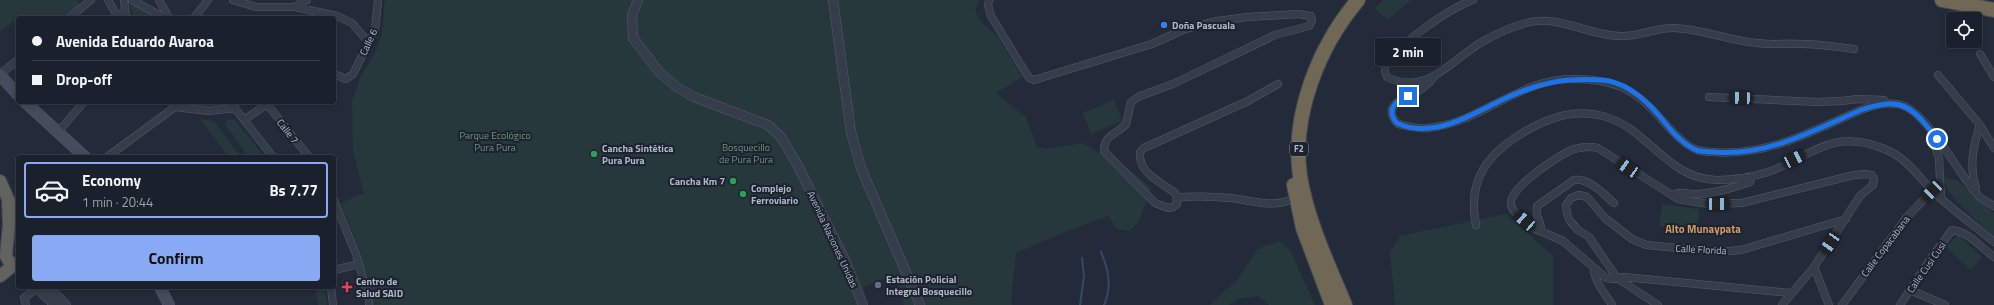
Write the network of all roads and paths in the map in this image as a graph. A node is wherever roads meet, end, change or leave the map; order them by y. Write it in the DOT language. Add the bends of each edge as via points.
graph roads {
  1 [pos="91,0"];
  2 [pos="108,0"];
  3 [pos="124,0"];
  4 [pos="132,0"];
  5 [pos="159,0"];
  6 [pos="208,0"];
  7 [pos="233,0"];
  8 [pos="251,0"];
  9 [pos="307,0"];
  10 [pos="378,0"];
  11 [pos="638,0"];
  12 [pos="833,0"];
  13 [pos="989,0"];
  14 [pos="1349,0"];
  15 [pos="1358,0"];
  16 [pos="1473,0"];
  17 [pos="1942,0"];
  18 [pos="256,7"];
  19 [pos="295,7"];
  20 [pos="1994,10"];
  21 [pos="71,16"];
  22 [pos="126,16"];
  23 [pos="161,16"];
  24 [pos="168,16"];
  25 [pos="196,16"];
  26 [pos="332,16"];
  27 [pos="336,17"];
  28 [pos="368,43"];
  29 [pos="1854,49"];
  30 [pos="1980,54"];
  31 [pos="16,62"];
  32 [pos="1938,74"];
  33 [pos="0,75"];
  34 [pos="336,75"];
  35 [pos="1994,77"];
  36 [pos="1433,78"];
  37 [pos="1278,84"];
  38 [pos="16,93"];
  39 [pos="1709,97"];
  40 [pos="1886,103"];
  41 [pos="27,104"];
  42 [pos="82,104"];
  43 [pos="232,104"];
  44 [pos="268,104"];
  45 [pos="270,104"];
  46 [pos="235,108"];
  47 [pos="244,120"];
  48 [pos="1980,125"];
  49 [pos="1931,131"];
  50 [pos="58,132"];
  51 [pos="1994,148"];
  52 [pos="83,155"];
  53 [pos="110,155"];
  54 [pos="271,155"];
  55 [pos="308,155"];
  56 [pos="1752,176"];
  57 [pos="0,181"];
  58 [pos="1932,191"];
  59 [pos="1673,196"];
  60 [pos="1978,196"];
  61 [pos="1296,197"];
  62 [pos="13,198"];
  63 [pos="1177,198"];
  64 [pos="1941,199"];
  65 [pos="1614,203"];
  66 [pos="336,205"];
  67 [pos="1994,206"];
  68 [pos="16,212"];
  69 [pos="1846,219"];
  70 [pos="1476,225"];
  71 [pos="1538,230"];
  72 [pos="1994,242"];
  73 [pos="16,245"];
  74 [pos="1994,257"];
  75 [pos="3,263"];
  76 [pos="359,264"];
  77 [pos="16,265"];
  78 [pos="1594,267"];
  79 [pos="1814,267"];
  80 [pos="336,270"];
  81 [pos="1617,278"];
  82 [pos="35,289"];
  83 [pos="39,289"];
  84 [pos="50,289"];
  85 [pos="161,289"];
  86 [pos="331,289"];
  87 [pos="1910,290"];
  88 [pos="1790,293"];
  89 [pos="26,305"];
  90 [pos="54,305"];
  91 [pos="66,305"];
  92 [pos="169,305"];
  93 [pos="333,305"];
  94 [pos="369,305"];
  95 [pos="862,305"];
  96 [pos="920,305"];
  97 [pos="1332,305"];
  98 [pos="1345,305"];
  99 [pos="1612,305"];
  100 [pos="1658,305"];
  101 [pos="1782,305"];
  102 [pos="1829,305"];
  103 [pos="1842,305"];
  104 [pos="1900,305"];
  105 [pos="1944,305"];
  1 -- 21 [label="street"];
  2 -- 22 [label="street" via="116,14"];
  3 -- 22 [label="street"];
  4 -- 23 [label="street"];
  5 -- 24 [label="street"];
  6 -- 25 [label="street"];
  7 -- 18 [label="street"];
  8 -- 18 [label="street"];
  9 -- 19 [label="street"];
  10 -- 28 [label="street, Calle 6" via="375,30"];
  11 -- 95 [label="street, Avenida Naciones Unidas" via="632,15 633,38 660,74 694,97 768,125 781,137 845,260"];
  12 -- 96 [label="street" via="851,132 861,168"];
  13 -- 63 [label="street" via="991,16 1026,73 1034,80 1152,44 1198,26 1256,17 1298,14 1311,16 1309,26 1275,35 1130,102 1126,124 1108,137 1104,151 1155,204 1173,207 1177,204"];
  14 -- 61 [label="highway, F2" via="1333,22 1318,50 1297,106 1291,158"];
  15 -- 98 [label="highway, F2" via="1341,23 1318,66 1304,108 1299,142 1300,175 1304,192 1322,248"];
  16 -- 36 [label="street" via="1443,16 1399,50 1385,66 1387,77 1394,80 1416,83"];
  17 -- 20 [label="highway"];
  18 -- 19 [label="street"];
  19 -- 26 [label="street"];
  27 -- 28 [label="street" via="352,23"];
  28 -- 34 [label="street, Calle 6" via="353,74 346,79"];
  29 -- 36 [label="street" via="1758,43 1701,30 1672,28 1621,36 1600,34 1551,20 1527,23 1482,42"];
  30 -- 35 [label="street"];
  31 -- 33 [label="street"];
  32 -- 48 [label="street"];
  33 -- 38 [label="main road"];
  36 -- 40 [label="street" via="1428,84 1399,100 1392,107 1392,114 1398,124 1417,128 1437,127 1450,124 1503,99 1552,81 1604,80 1636,93 1691,147 1701,151 1728,153 1773,147 1861,110"];
  37 -- 63 [label="street" via="1140,152 1142,164 1148,173 1171,190"];
  39 -- 40 [label="street" via="1818,102 1868,98 1884,100"];
  40 -- 49 [label="street" via="1907,107"];
  41 -- 50 [label="main road"];
  42 -- 50 [label="street"];
  43 -- 46 [label="street"];
  44 -- 47 [label="street"];
  45 -- 55 [label="street, Calle 7"];
  46 -- 47 [label="street"];
  46 -- 53 [label="street" via="209,111 176,107"];
  47 -- 54 [label="street"];
  48 -- 51 [label="street"];
  48 -- 60 [label="street" via="1972,168"];
  49 -- 60 [label="street"];
  49 -- 64 [label="street" via="1939,158"];
  50 -- 52 [label="main road"];
  56 -- 58 [label="street" via="1770,171 1818,147 1835,142 1866,143 1901,157"];
  56 -- 59 [label="street" via="1750,182 1727,189 1703,193 1677,193"];
  56 -- 70 [label="street" via="1716,180 1694,176 1665,160 1623,123 1601,115 1568,114 1545,121 1498,149 1477,182 1473,206"];
  57 -- 62 [label="highway"];
  58 -- 64 [label="street"];
  58 -- 103 [label="street, Calle Copacabana" via="1906,218"];
  59 -- 69 [label="street" via="1689,202 1731,204 1854,175 1872,175 1873,185 1860,196"];
  59 -- 71 [label="street" via="1598,148 1580,148 1568,152 1531,176 1520,186 1511,202 1510,206 1515,212"];
  60 -- 67 [label="street"];
  61 -- 63 [label="street" via="1281,204 1230,198"];
  61 -- 97 [label="highway, F2" via="1303,228"];
  62 -- 68 [label="highway"];
  62 -- 75 [label="highway"];
  64 -- 72 [label="street"];
  65 -- 71 [label="street" via="1593,186 1579,179 1574,180 1537,206 1535,215 1541,226"];
  66 -- 76 [label="street"];
  69 -- 79 [label="street"];
  69 -- 81 [label="street, Calle Florida" via="1741,250 1719,252 1646,245 1632,240 1605,218 1587,197 1579,195 1571,198 1566,205 1570,221 1588,237"];
  71 -- 78 [label="street" via="1563,241"];
  73 -- 75 [label="highway" via="11,246"];
  74 -- 87 [label="street, Calle Cusi Cusi" via="1972,238 1952,230"];
  75 -- 77 [label="highway"];
  76 -- 80 [label="street"];
  76 -- 94 [label="street"];
  78 -- 81 [label="street" via="1606,278"];
  78 -- 99 [label="street" via="1599,284"];
  79 -- 88 [label="street"];
  79 -- 102 [label="street"];
  81 -- 88 [label="street"];
  81 -- 100 [label="street"];
  82 -- 89 [label="street" via="24,298"];
  83 -- 90 [label="street"];
  84 -- 91 [label="street"];
  85 -- 92 [label="main road"];
  86 -- 93 [label="street"];
  87 -- 104 [label="street, Calle Cusi Cusi"];
  87 -- 105 [label="street"];
  88 -- 101 [label="street"];
}
